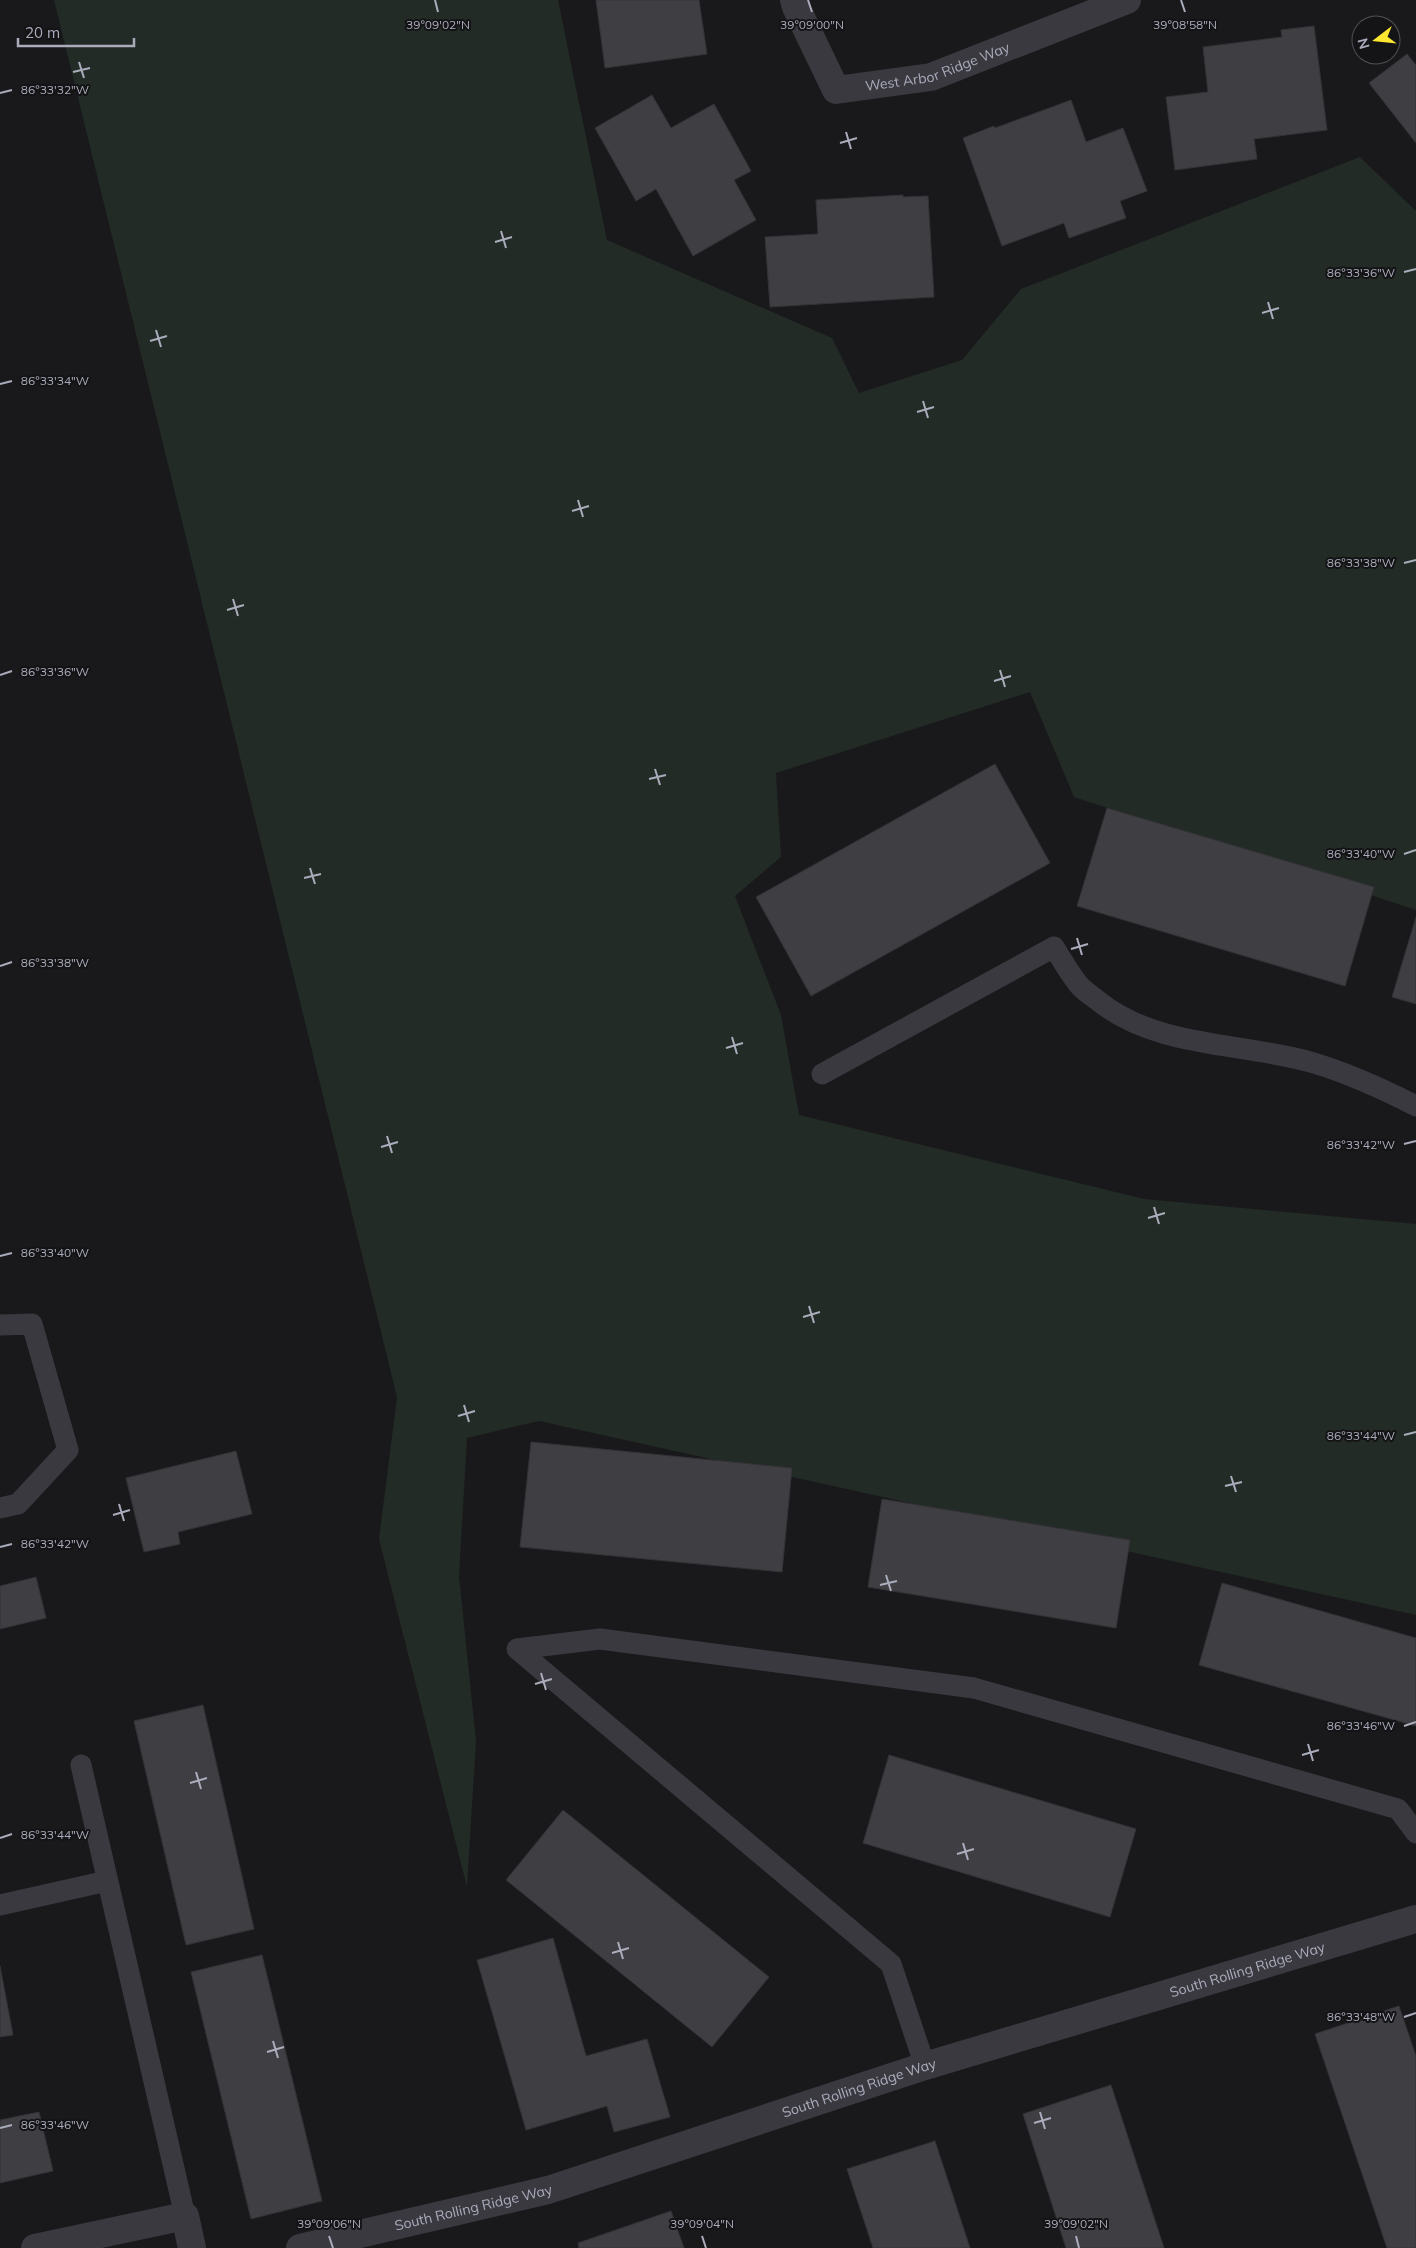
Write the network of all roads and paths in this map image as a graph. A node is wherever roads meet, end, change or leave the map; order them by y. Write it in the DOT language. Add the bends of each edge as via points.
graph roads {
  1 [pos="794,0"];
  2 [pos="1127,0"];
  3 [pos="822,1074"];
  4 [pos="1416,1106"];
  5 [pos="0,1325"];
  6 [pos="0,1508"];
  7 [pos="81,1765"];
  8 [pos="1416,1833"];
  9 [pos="107,1881"];
  10 [pos="0,1904"];
  11 [pos="1416,1919"];
  12 [pos="925,2066"];
  13 [pos="186,2216"];
  14 [pos="35,2248"];
  15 [pos="192,2248"];
  16 [pos="300,2248"];
  1 -- 2 [label="street, West Arbor Ridge Way" via="836,90 931,77"];
  3 -- 4 [label="lane" via="1054,947 1080,986 1108,1009 1137,1025 1172,1036 1314,1063 1373,1084"];
  5 -- 6 [label="lane" via="32,1324 68,1450 18,1504"];
  7 -- 9 [label="lane"];
  8 -- 12 [label="lane" via="1398,1809 974,1688 600,1639 517,1649 891,1964"];
  9 -- 10 [label="lane"];
  9 -- 13 [label="lane"];
  11 -- 12 [label="street, South Rolling Ridge Way"];
  12 -- 16 [label="street, South Rolling Ridge Way" via="548,2190"];
  13 -- 14 [label="street"];
  13 -- 15 [label="street"];
}
